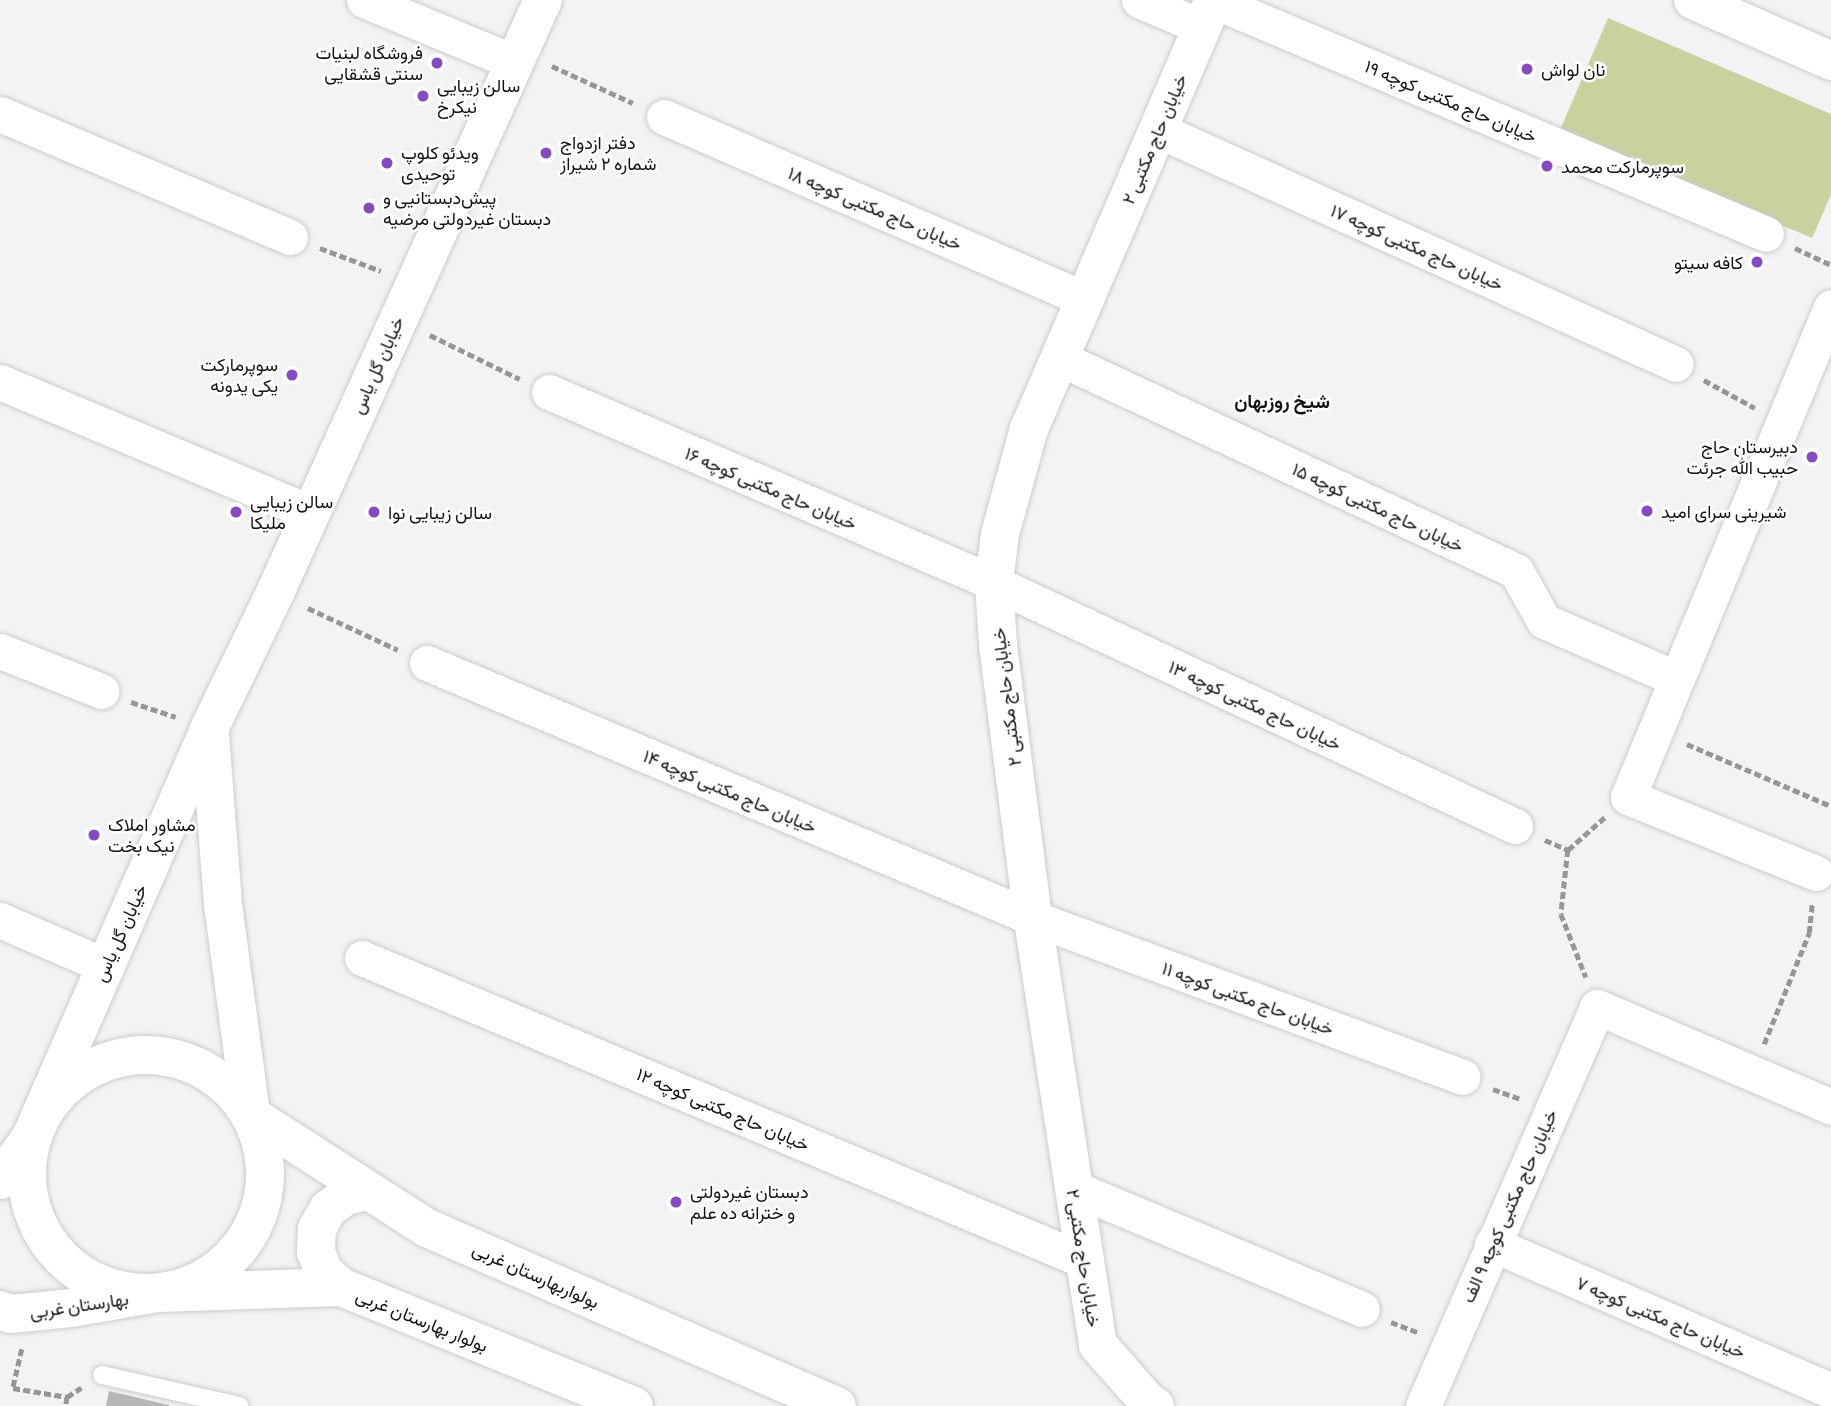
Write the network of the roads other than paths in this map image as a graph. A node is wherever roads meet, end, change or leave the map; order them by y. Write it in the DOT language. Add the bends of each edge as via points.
graph roads {
  1 [pos="364,0"];
  2 [pos="543,0"];
  3 [pos="1139,0"];
  4 [pos="1693,0"];
  5 [pos="1210,9"];
  6 [pos="517,57"];
  7 [pos="1831,61"];
  8 [pos="0,114"];
  9 [pos="664,117"];
  10 [pos="1158,130"];
  11 [pos="1766,234"];
  12 [pos="290,237"];
  13 [pos="1085,299"];
  14 [pos="1831,307"];
  15 [pos="1059,358"];
  16 [pos="1676,364"];
  17 [pos="0,382"];
  18 [pos="549,392"];
  19 [pos="311,513"];
  20 [pos="994,583"];
  21 [pos="0,651"];
  22 [pos="427,663"];
  23 [pos="1675,678"];
  24 [pos="101,691"];
  25 [pos="209,729"];
  26 [pos="1516,826"];
  27 [pos="1816,873"];
  28 [pos="1034,918"];
  29 [pos="0,920"];
  30 [pos="362,958"];
  31 [pos="106,965"];
  32 [pos="1463,1077"];
  33 [pos="1831,1107"];
  34 [pos="251,1115"];
  35 [pos="31,1137"];
  36 [pos="0,1180"];
  37 [pos="1073,1188"];
  38 [pos="368,1191"];
  39 [pos="1492,1244"];
  40 [pos="1083,1260"];
  41 [pos="341,1287"];
  42 [pos="158,1293"];
  43 [pos="1362,1309"];
  44 [pos="0,1310"];
  45 [pos="102,1376"];
  46 [pos="1831,1391"];
  47 [pos="240,1406"];
  48 [pos="634,1406"];
  49 [pos="837,1406"];
  50 [pos="1155,1406"];
  51 [pos="1423,1406"];
  1 -- 6 [label="street"];
  2 -- 6 [label="street, خیابان گل یاس"];
  3 -- 5 [label="street, خیابان حاج مکتبی کوچه ۱۹"];
  4 -- 7 [label="street"];
  5 -- 10 [label="street, خیابان حاج مکتبی ۲"];
  5 -- 11 [label="street, خیابان حاج مکتبی کوچه ۱۹"];
  6 -- 19 [label="street, خیابان گل یاس"];
  8 -- 12 [label="street"];
  9 -- 13 [label="street, خیابان حاج مکتبی کوچه ۱۸"];
  10 -- 13 [label="street, خیابان حاج مکتبی ۲"];
  10 -- 16 [label="street, خیابان حاج مکتبی کوچه ۱۷"];
  13 -- 15 [label="street, خیابان حاج مکتبی ۲"];
  14 -- 23 [label="street"];
  15 -- 20 [label="street, خیابان حاج مکتبی ۲" via="1029,429 1000,534"];
  15 -- 23 [label="street, خیابان حاج مکتبی کوچه ۱۵" via="1516,571 1544,621"];
  17 -- 19 [label="street"];
  18 -- 20 [label="street, خیابان حاج مکتبی کوچه ۱۶"];
  19 -- 25 [label="street, خیابان گل یاس"];
  20 -- 26 [label="street, خیابان حاج مکتبی کوچه ۱۳"];
  20 -- 28 [label="street, خیابان حاج مکتبی ۲"];
  21 -- 24 [label="street"];
  22 -- 28 [label="street, خیابان حاج مکتبی کوچه ۱۴"];
  23 -- 27 [label="street" via="1628,797"];
  25 -- 31 [label="street, خیابان گل یاس"];
  25 -- 34 [label="street" via="223,904"];
  28 -- 32 [label="street, خیابان حاج مکتبی کوچه ۱۱"];
  28 -- 37 [label="street, خیابان حاج مکتبی ۲"];
  29 -- 31 [label="street"];
  30 -- 40 [label="street, خیابان حاج مکتبی کوچه ۱۲"];
  31 -- 35 [label="street, خیابان گل یاس"];
  33 -- 39 [label="street, خیابان حاج مکتبی کوچه ۹ الف" via="1597,1007"];
  34 -- 35 [label="street" via="226,1084 192,1063 153,1054 114,1058 78,1075 49,1102"];
  34 -- 38 [label="street, بولواربهارستان غربی"];
  34 -- 42 [label="street" via="264,1152 265,1178 253,1229 229,1261 196,1283"];
  35 -- 36 [label="street"];
  35 -- 42 [label="street" via="25,1176 32,1215 52,1250 82,1276 118,1291"];
  37 -- 40 [label="street, خیابان حاج مکتبی ۲"];
  37 -- 43 [label="street"];
  38 -- 41 [label="street" via="346,1196 328,1209 317,1229 316,1252 324,1272"];
  38 -- 49 [label="street, بولواربهارستان غربی" via="428,1227"];
  39 -- 46 [label="street, خیابان حاج مکتبی کوچه ۷"];
  39 -- 51 [label="street, خیابان حاج مکتبی کوچه ۹ الف"];
  40 -- 50 [label="street, خیابان حاج مکتبی ۲" via="1098,1345"];
  41 -- 42 [label="street, بولوار بهارستان غربی"];
  41 -- 48 [label="street, بولوار بهارستان غربی"];
  42 -- 44 [label="street, بهارستان غربی" via="71,1308 11,1314"];
  45 -- 47 [label="lane"];
}
